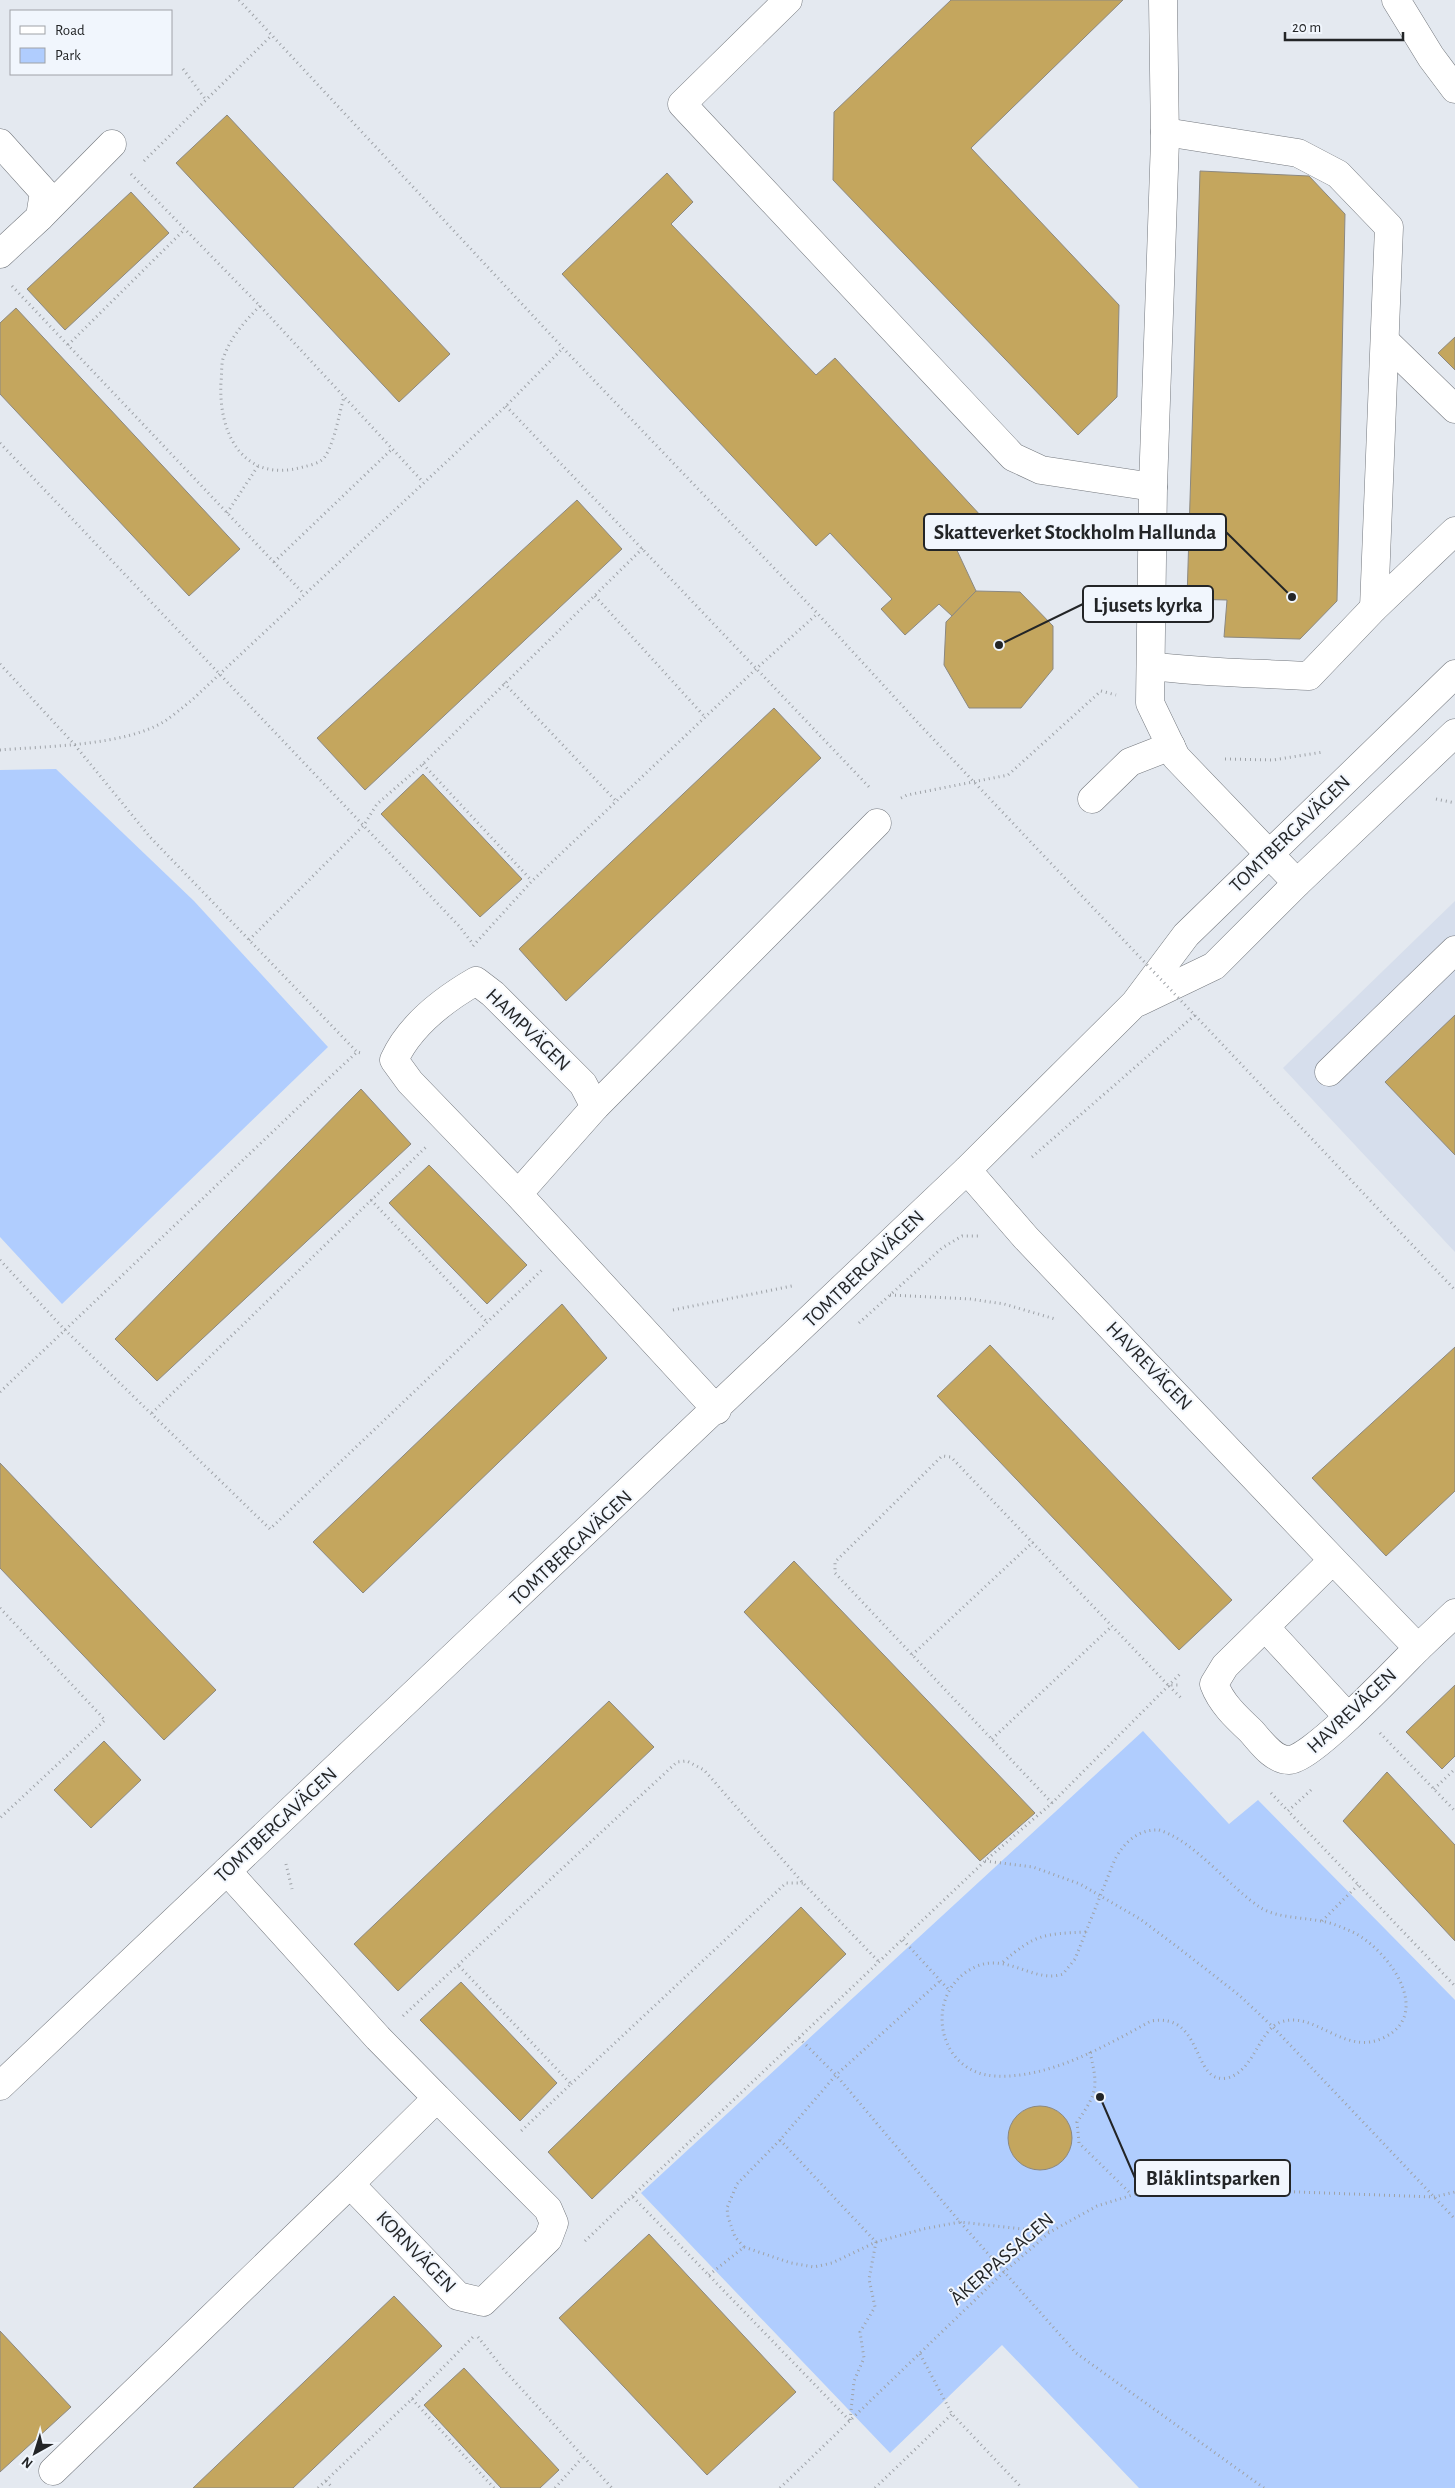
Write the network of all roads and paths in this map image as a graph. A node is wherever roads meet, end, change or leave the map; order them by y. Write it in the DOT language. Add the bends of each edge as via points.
graph roads {
  1 [pos="239,0"];
  2 [pos="788,0"];
  3 [pos="1164,0"];
  4 [pos="1396,0"];
  5 [pos="272,35"];
  6 [pos="183,69"];
  7 [pos="1455,89"];
  8 [pos="206,100"];
  9 [pos="1165,132"];
  10 [pos="0,143"];
  11 [pos="110,146"];
  12 [pos="130,173"];
  13 [pos="40,217"];
  14 [pos="185,229"];
  15 [pos="3,267"];
  16 [pos="260,306"];
  17 [pos="1385,341"];
  18 [pos="68,345"];
  19 [pos="563,348"];
  20 [pos="344,396"];
  21 [pos="506,406"];
  22 [pos="1455,408"];
  23 [pos="0,443"];
  24 [pos="392,449"];
  25 [pos="258,466"];
  26 [pos="423,482"];
  27 [pos="1153,488"];
  28 [pos="227,513"];
  29 [pos="1455,531"];
  30 [pos="643,548"];
  31 [pos="274,562"];
  32 [pos="304,594"];
  33 [pos="595,596"];
  34 [pos="1374,608"];
  35 [pos="818,614"];
  36 [pos="0,664"];
  37 [pos="1151,666"];
  38 [pos="757,668"];
  39 [pos="1455,674"];
  40 [pos="218,675"];
  41 [pos="504,683"];
  42 [pos="1430,698"];
  43 [pos="1150,703"];
  44 [pos="705,717"];
  45 [pos="1455,725"];
  46 [pos="1455,734"];
  47 [pos="74,744"];
  48 [pos="1171,746"];
  49 [pos="0,750"];
  50 [pos="1325,752"];
  51 [pos="1221,759"];
  52 [pos="422,764"];
  53 [pos="1092,799"];
  54 [pos="616,801"];
  55 [pos="882,814"];
  56 [pos="364,825"];
  57 [pos="1270,853"];
  58 [pos="532,881"];
  59 [pos="1297,883"];
  60 [pos="249,940"];
  61 [pos="473,944"];
  62 [pos="1455,950"];
  63 [pos="476,981"];
  64 [pos="1135,1003"];
  65 [pos="357,1052"];
  66 [pos="394,1060"];
  67 [pos="1329,1072"];
  68 [pos="596,1107"];
  69 [pos="428,1144"];
  70 [pos="967,1170"];
  71 [pos="518,1194"];
  72 [pos="371,1200"];
  73 [pos="984,1238"];
  74 [pos="0,1260"];
  75 [pos="545,1267"];
  76 [pos="794,1286"];
  77 [pos="1455,1290"];
  78 [pos="890,1295"];
  79 [pos="666,1312"];
  80 [pos="1060,1321"];
  81 [pos="488,1323"];
  82 [pos="854,1328"];
  83 [pos="64,1329"];
  84 [pos="0,1392"];
  85 [pos="717,1410"];
  86 [pos="152,1414"];
  87 [pos="1033,1542"];
  88 [pos="1333,1560"];
  89 [pos="0,1608"];
  90 [pos="1455,1613"];
  91 [pos="1112,1626"];
  92 [pos="1265,1627"];
  93 [pos="1418,1648"];
  94 [pos="912,1655"];
  95 [pos="1182,1672"];
  96 [pos="1214,1684"];
  97 [pos="1168,1686"];
  98 [pos="1353,1712"];
  99 [pos="992,1739"];
  100 [pos="1455,1769"];
  101 [pos="1316,1786"];
  102 [pos="1434,1789"];
  103 [pos="1052,1802"];
  104 [pos="1455,1810"];
  105 [pos="0,1818"];
  106 [pos="985,1861"];
  107 [pos="286,1862"];
  108 [pos="227,1871"];
  109 [pos="803,1883"];
  110 [pos="1358,1885"];
  111 [pos="1101,1895"];
  112 [pos="293,1896"];
  113 [pos="1322,1921"];
  114 [pos="1086,1932"];
  115 [pos="903,1940"];
  116 [pos="878,1962"];
  117 [pos="1003,1962"];
  118 [pos="459,1966"];
  119 [pos="940,1981"];
  120 [pos="1455,1986"];
  121 [pos="949,1990"];
  122 [pos="1273,2027"];
  123 [pos="378,2038"];
  124 [pos="799,2038"];
  125 [pos="1090,2052"];
  126 [pos="836,2076"];
  127 [pos="571,2084"];
  128 [pos="0,2086"];
  129 [pos="436,2098"];
  130 [pos="513,2139"];
  131 [pos="780,2140"];
  132 [pos="350,2184"];
  133 [pos="1455,2192"];
  134 [pos="1132,2194"];
  135 [pos="633,2197"];
  136 [pos="1434,2197"];
  137 [pos="1455,2220"];
  138 [pos="960,2222"];
  139 [pos="1050,2232"];
  140 [pos="584,2242"];
  141 [pos="876,2242"];
  142 [pos="744,2247"];
  143 [pos="1004,2272"];
  144 [pos="709,2275"];
  145 [pos="484,2332"];
  146 [pos="476,2334"];
  147 [pos="920,2354"];
  148 [pos="412,2400"];
  149 [pos="952,2414"];
  150 [pos="850,2421"];
  151 [pos="582,2458"];
  152 [pos="52,2471"];
  153 [pos="326,2481"];
  154 [pos="318,2488"];
  155 [pos="333,2488"];
  156 [pos="494,2488"];
  157 [pos="555,2488"];
  158 [pos="612,2488"];
  159 [pos="780,2488"];
  160 [pos="875,2488"];
  161 [pos="1022,2488"];
  162 [pos="1264,2488"];
  1 -- 5 [label="path"];
  2 -- 27 [label="street" via="682,104 1013,457 1040,470"];
  3 -- 9 [label="street"];
  4 -- 7 [label="street"];
  5 -- 8 [label="path"];
  5 -- 19 [label="path"];
  6 -- 8 [label="path"];
  8 -- 12 [label="path"];
  9 -- 17 [label="street" via="1298,154 1338,174 1389,226"];
  9 -- 27 [label="street"];
  10 -- 13 [label="street" via="44,192"];
  11 -- 12 [label="path"];
  11 -- 13 [label="street"];
  12 -- 14 [label="path"];
  13 -- 15 [label="street"];
  14 -- 16 [label="path"];
  14 -- 18 [label="path"];
  15 -- 18 [label="path"];
  16 -- 20 [label="path"];
  16 -- 25 [label="path" via="231,338 222,360 220,400 226,428 241,456"];
  17 -- 22 [label="street"];
  17 -- 34 [label="street"];
  18 -- 28 [label="path"];
  19 -- 21 [label="path"];
  19 -- 35 [label="path"];
  20 -- 24 [label="path"];
  20 -- 25 [label="path" via="326,456 316,463 288,471"];
  21 -- 26 [label="path"];
  21 -- 30 [label="path"];
  23 -- 40 [label="path"];
  24 -- 26 [label="path"];
  24 -- 31 [label="path"];
  25 -- 28 [label="path"];
  26 -- 32 [label="path"];
  27 -- 37 [label="street"];
  28 -- 31 [label="path"];
  29 -- 34 [label="street"];
  30 -- 33 [label="path"];
  30 -- 38 [label="path"];
  31 -- 32 [label="path"];
  32 -- 40 [label="path"];
  33 -- 41 [label="path"];
  33 -- 44 [label="path"];
  34 -- 37 [label="street" via="1309,676 1186,671"];
  35 -- 38 [label="path"];
  35 -- 77 [label="path, bridge"];
  36 -- 47 [label="path"];
  37 -- 43 [label="street"];
  38 -- 44 [label="path"];
  38 -- 55 [label="path"];
  39 -- 42 [label="street, TOMTBERGAVÄGEN"];
  40 -- 47 [label="path" via="164,722 131,735"];
  40 -- 56 [label="path"];
  41 -- 52 [label="path"];
  41 -- 54 [label="path"];
  42 -- 45 [label="street"];
  42 -- 57 [label="street, TOMTBERGAVÄGEN"];
  43 -- 48 [label="street"];
  43 -- 55 [label="path" via="1100,691 1008,775 908,795"];
  44 -- 54 [label="path"];
  46 -- 59 [label="street, TOMTBERGAVÄGEN"];
  47 -- 49 [label="path"];
  47 -- 60 [label="path" via="150,838"];
  48 -- 53 [label="street" via="1130,762"];
  48 -- 57 [label="street" via="1176,758"];
  50 -- 51 [label="path" via="1273,760"];
  52 -- 56 [label="path" via="377,804"];
  52 -- 58 [label="path"];
  54 -- 58 [label="path"];
  55 -- 68 [label="street"];
  56 -- 60 [label="path"];
  56 -- 61 [label="path"];
  57 -- 59 [label="street"];
  57 -- 64 [label="street, TOMTBERGAVÄGEN" via="1186,935"];
  58 -- 61 [label="path"];
  59 -- 64 [label="street, TOMTBERGAVÄGEN" via="1214,966"];
  60 -- 65 [label="path"];
  61 -- 63 [label="path"];
  62 -- 67 [label="street"];
  63 -- 66 [label="street, HAMPVÄGEN" via="456,992 415,1027"];
  63 -- 68 [label="street, HAMPVÄGEN" via="494,994 583,1084"];
  64 -- 70 [label="street, TOMTBERGAVÄGEN"];
  65 -- 66 [label="path"];
  65 -- 83 [label="path"];
  66 -- 71 [label="street" via="410,1082"];
  68 -- 71 [label="street"];
  69 -- 72 [label="path"];
  70 -- 85 [label="street, TOMTBERGAVÄGEN"];
  70 -- 88 [label="street, HAVREVÄGEN" via="1026,1238"];
  71 -- 85 [label="street"];
  72 -- 81 [label="path"];
  72 -- 86 [label="path"];
  73 -- 78 [label="path" via="962,1236 942,1248"];
  74 -- 83 [label="path"];
  75 -- 81 [label="path"];
  76 -- 79 [label="path"];
  78 -- 80 [label="path" via="1004,1304"];
  78 -- 82 [label="path"];
  81 -- 86 [label="path" via="270,1529"];
  83 -- 84 [label="path"];
  83 -- 86 [label="path"];
  85 -- 108 [label="street, TOMTBERGAVÄGEN"];
  87 -- 91 [label="path"];
  87 -- 94 [label="path"];
  87 -- 94 [label="path" via="952,1457 942,1456 835,1562 834,1573"];
  88 -- 92 [label="street"];
  88 -- 93 [label="street, HAVREVÄGEN"];
  89 -- 105 [label="path" via="105,1720"];
  90 -- 93 [label="street"];
  91 -- 97 [label="path"];
  91 -- 99 [label="path"];
  92 -- 96 [label="street" via="1225,1666"];
  92 -- 98 [label="street"];
  93 -- 98 [label="street, HAVREVÄGEN"];
  94 -- 99 [label="path"];
  95 -- 97 [label="path"];
  96 -- 97 [label="path"];
  96 -- 98 [label="street, HAVREVÄGEN" via="1219,1698 1239,1720 1276,1756 1290,1761 1304,1756"];
  97 -- 103 [label="path"];
  98 -- 102 [label="path"];
  99 -- 103 [label="path"];
  100 -- 102 [label="path"];
  101 -- 110 [label="path" via="1288,1811"];
  102 -- 104 [label="path"];
  103 -- 106 [label="path"];
  106 -- 111 [label="path" via="1055,1873"];
  106 -- 115 [label="path"];
  107 -- 112 [label="path"];
  108 -- 123 [label="street, KORNVÄGEN"];
  108 -- 128 [label="street, TOMTBERGAVÄGEN"];
  109 -- 116 [label="path"];
  109 -- 118 [label="path" via="704,1770 687,1762 677,1762"];
  109 -- 127 [label="path" via="786,1882"];
  110 -- 113 [label="path"];
  110 -- 120 [label="path"];
  111 -- 113 [label="path" via="1122,1846 1137,1835 1159,1830 1181,1842 1266,1911"];
  111 -- 114 [label="path"];
  111 -- 122 [label="path" via="1180,1949 1239,1995"];
  113 -- 122 [label="path" via="1363,1937 1384,1956 1405,1993 1405,2016 1401,2024 1385,2037 1364,2042 1344,2040 1299,2021 1283,2021"];
  114 -- 117 [label="path" via="1041,1935"];
  114 -- 117 [label="path" via="1072,1964 1063,1974 1040,1974"];
  115 -- 116 [label="path"];
  115 -- 119 [label="path"];
  116 -- 124 [label="path"];
  117 -- 121 [label="path" via="974,1967"];
  118 -- 123 [label="path"];
  118 -- 127 [label="path"];
  119 -- 121 [label="path"];
  119 -- 126 [label="path"];
  121 -- 125 [label="path" via="942,2010 942,2034 955,2057 974,2072 994,2076 1023,2074"];
  122 -- 125 [label="path" via="1246,2064 1227,2078 1219,2078 1206,2070 1186,2032 1172,2021 1151,2021"];
  122 -- 136 [label="path"];
  123 -- 129 [label="street, KORNVÄGEN"];
  124 -- 126 [label="path"];
  124 -- 135 [label="path"];
  125 -- 134 [label="path" via="1096,2090 1077,2122 1079,2143"];
  126 -- 131 [label="path"];
  126 -- 138 [label="path"];
  127 -- 130 [label="path"];
  129 -- 132 [label="street"];
  129 -- 132 [label="street, KORNVÄGEN" via="548,2209 554,2223 548,2239 483,2302 458,2296"];
  131 -- 141 [label="path"];
  131 -- 142 [label="path" via="737,2184 730,2200 728,2217 735,2237"];
  132 -- 152 [label="street"];
  133 -- 136 [label="path, ÅKERPASSAGEN"];
  134 -- 136 [label="path, ÅKERPASSAGEN" via="1216,2189"];
  134 -- 139 [label="path, ÅKERPASSAGEN" via="1097,2206"];
  135 -- 140 [label="path"];
  135 -- 144 [label="path"];
  136 -- 137 [label="path"];
  138 -- 139 [label="path"];
  138 -- 141 [label="path"];
  138 -- 143 [label="path"];
  139 -- 143 [label="path, ÅKERPASSAGEN"];
  141 -- 142 [label="path" via="832,2263 814,2267"];
  141 -- 150 [label="path" via="868,2279 875,2307 860,2332 864,2358 854,2381"];
  142 -- 144 [label="path"];
  143 -- 147 [label="path, ÅKERPASSAGEN"];
  143 -- 162 [label="path" via="1076,2353"];
  144 -- 150 [label="path"];
  145 -- 146 [label="path"];
  146 -- 148 [label="path"];
  146 -- 151 [label="path"];
  147 -- 149 [label="path"];
  147 -- 150 [label="path, ÅKERPASSAGEN"];
  148 -- 153 [label="path"];
  148 -- 156 [label="path"];
  149 -- 160 [label="path"];
  149 -- 161 [label="path"];
  150 -- 159 [label="path, ÅKERPASSAGEN"];
  151 -- 157 [label="path"];
  151 -- 158 [label="path"];
  153 -- 154 [label="path"];
  153 -- 155 [label="path"];
}
